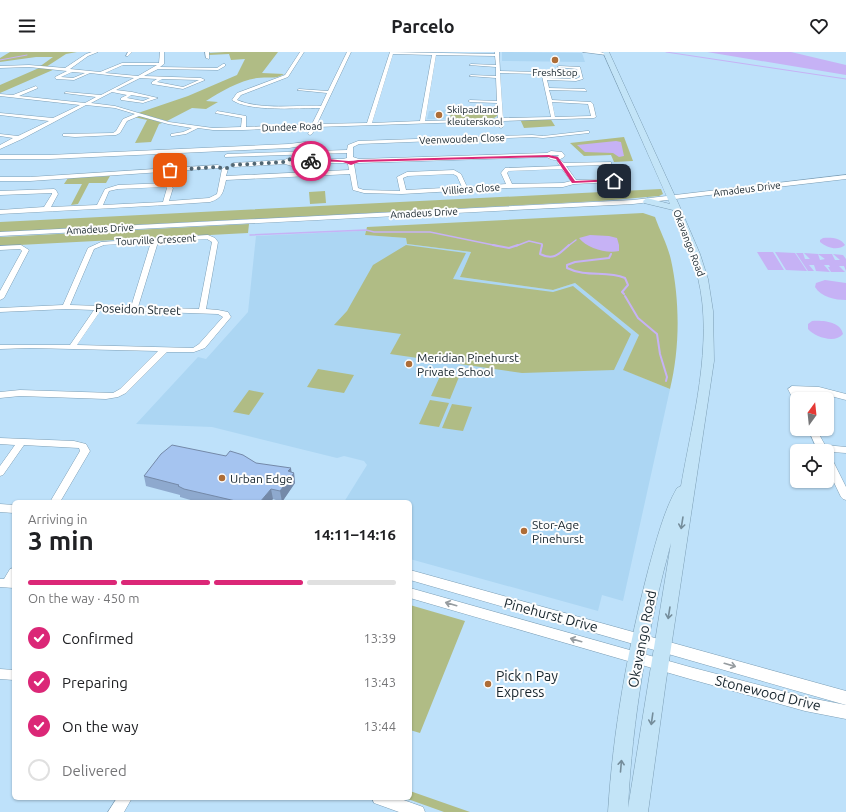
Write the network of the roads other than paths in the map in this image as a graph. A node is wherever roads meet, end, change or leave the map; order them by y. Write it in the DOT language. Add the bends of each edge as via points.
graph roads {
  1 [pos="96,52"];
  2 [pos="162,52"];
  3 [pos="206,52"];
  4 [pos="302,52"];
  5 [pos="350,52"];
  6 [pos="392,52"];
  7 [pos="585,52"];
  8 [pos="606,52"];
  9 [pos="441,53"];
  10 [pos="477,53"];
  11 [pos="497,53"];
  12 [pos="434,54"];
  13 [pos="208,58"];
  14 [pos="162,64"];
  15 [pos="224,65"];
  16 [pos="471,65"];
  17 [pos="0,66"];
  18 [pos="498,66"];
  19 [pos="522,66"];
  20 [pos="559,67"];
  21 [pos="157,68"];
  22 [pos="68,70"];
  23 [pos="20,71"];
  24 [pos="15,72"];
  25 [pos="90,72"];
  26 [pos="100,73"];
  27 [pos="524,73"];
  28 [pos="498,74"];
  29 [pos="471,76"];
  30 [pos="140,77"];
  31 [pos="161,78"];
  32 [pos="545,79"];
  33 [pos="36,87"];
  34 [pos="299,90"];
  35 [pos="548,90"];
  36 [pos="585,90"];
  37 [pos="113,91"];
  38 [pos="330,92"];
  39 [pos="66,93"];
  40 [pos="132,93"];
  41 [pos="0,95"];
  42 [pos="102,96"];
  43 [pos="14,97"];
  44 [pos="470,101"];
  45 [pos="500,102"];
  46 [pos="550,102"];
  47 [pos="87,104"];
  48 [pos="323,107"];
  49 [pos="217,112"];
  50 [pos="0,114"];
  51 [pos="140,114"];
  52 [pos="553,117"];
  53 [pos="500,119"];
  54 [pos="55,120"];
  55 [pos="422,122"];
  56 [pos="369,124"];
  57 [pos="314,126"];
  58 [pos="501,127"];
  59 [pos="196,128"];
  60 [pos="242,129"];
  61 [pos="587,132"];
  62 [pos="310,134"];
  63 [pos="0,135"];
  64 [pos="65,135"];
  65 [pos="173,135"];
  66 [pos="543,137"];
  67 [pos="21,138"];
  68 [pos="546,142"];
  69 [pos="306,144"];
  70 [pos="550,147"];
  71 [pos="0,148"];
  72 [pos="228,149"];
  73 [pos="350,151"];
  74 [pos="101,154"];
  75 [pos="550,154"];
  76 [pos="227,156"];
  77 [pos="0,157"];
  78 [pos="300,161"];
  79 [pos="350,161"];
  80 [pos="285,162"];
  81 [pos="97,163"];
  82 [pos="609,163"];
  83 [pos="293,164"];
  84 [pos="226,166"];
  85 [pos="563,166"];
  86 [pos="352,172"];
  87 [pos="292,175"];
  88 [pos="846,177"];
  89 [pos="223,178"];
  90 [pos="0,179"];
  91 [pos="614,181"];
  92 [pos="574,182"];
  93 [pos="510,186"];
  94 [pos="464,188"];
  95 [pos="403,191"];
  96 [pos="0,193"];
  97 [pos="647,201"];
  98 [pos="166,202"];
  99 [pos="674,203"];
  100 [pos="100,206"];
  101 [pos="47,208"];
  102 [pos="0,212"];
  103 [pos="0,234"];
  104 [pos="155,240"];
  105 [pos="0,248"];
  106 [pos="0,278"];
  107 [pos="11,278"];
  108 [pos="0,298"];
  109 [pos="66,307"];
  110 [pos="99,308"];
  111 [pos="134,309"];
  112 [pos="0,310"];
  113 [pos="202,311"];
  114 [pos="0,347"];
  115 [pos="72,347"];
  116 [pos="164,350"];
  117 [pos="794,392"];
  118 [pos="827,392"];
  119 [pos="834,394"];
  120 [pos="0,395"];
  121 [pos="846,397"];
  122 [pos="0,441"];
  123 [pos="21,442"];
  124 [pos="834,450"];
  125 [pos="846,450"];
  126 [pos="691,470"];
  127 [pos="0,473"];
  128 [pos="834,473"];
  129 [pos="846,497"];
  130 [pos="56,500"];
  131 [pos="0,508"];
  132 [pos="12,509"];
  133 [pos="412,576"];
  134 [pos="412,594"];
  135 [pos="641,640"];
  136 [pos="663,646"];
  137 [pos="692,654"];
  138 [pos="638,658"];
  139 [pos="660,664"];
  140 [pos="690,673"];
  141 [pos="0,674"];
  142 [pos="12,675"];
  143 [pos="846,698"];
  144 [pos="846,712"];
  145 [pos="124,800"];
  146 [pos="385,800"];
  147 [pos="115,812"];
  148 [pos="418,812"];
  149 [pos="618,812"];
  150 [pos="638,812"];
  1 -- 22 [label="street" via="87,55"];
  2 -- 14 [label="street"];
  3 -- 13 [label="street"];
  4 -- 48 [label="street" via="286,76 239,94 234,100 257,106"];
  5 -- 38 [label="street"];
  6 -- 12 [label="street"];
  6 -- 56 [label="street"];
  7 -- 8 [label="street"];
  8 -- 99 [label="main road, Okavango Road"];
  9 -- 10 [label="street"];
  9 -- 12 [label="street"];
  10 -- 11 [label="street"];
  11 -- 18 [label="street"];
  12 -- 55 [label="street"];
  14 -- 21 [label="street"];
  14 -- 26 [label="street" via="122,64"];
  15 -- 21 [label="street" via="218,68"];
  16 -- 18 [label="street"];
  17 -- 22 [label="street"];
  18 -- 28 [label="street"];
  19 -- 27 [label="street"];
  20 -- 32 [label="street" via="579,68 582,78"];
  21 -- 30 [label="street"];
  22 -- 25 [label="street"];
  22 -- 25 [label="street" via="56,78 74,79"];
  23 -- 24 [label="street"];
  25 -- 26 [label="street"];
  26 -- 30 [label="street"];
  27 -- 28 [label="street"];
  27 -- 32 [label="street" via="542,74"];
  28 -- 29 [label="street"];
  28 -- 45 [label="street"];
  30 -- 31 [label="street"];
  30 -- 37 [label="street"];
  31 -- 31 [label="street" via="201,79 203,80 181,88 152,83"];
  32 -- 35 [label="street"];
  33 -- 43 [label="street"];
  34 -- 38 [label="street"];
  35 -- 36 [label="street"];
  35 -- 46 [label="street"];
  37 -- 40 [label="street"];
  37 -- 42 [label="street"];
  38 -- 48 [label="street"];
  39 -- 42 [label="street"];
  40 -- 40 [label="street" via="154,97 156,98 143,102 122,99"];
  41 -- 43 [label="street, Dundee Road"];
  42 -- 47 [label="street"];
  43 -- 47 [label="street, Dundee Road"];
  44 -- 45 [label="street"];
  45 -- 53 [label="street"];
  46 -- 52 [label="street"];
  46 -- 52 [label="street, Dundee Road" via="589,103 595,116"];
  47 -- 51 [label="street, Dundee Road"];
  47 -- 54 [label="street"];
  48 -- 57 [label="street"];
  49 -- 60 [label="street" via="243,116 245,118"];
  50 -- 54 [label="street"];
  51 -- 59 [label="street, Dundee Road"];
  51 -- 64 [label="street" via="125,120 114,134"];
  52 -- 53 [label="street, Dundee Road"];
  53 -- 55 [label="street, Dundee Road"];
  53 -- 58 [label="street"];
  54 -- 67 [label="street"];
  55 -- 56 [label="street, Dundee Road"];
  56 -- 57 [label="street, Dundee Road"];
  57 -- 60 [label="street, Dundee Road"];
  57 -- 62 [label="street"];
  59 -- 60 [label="street, Dundee Road"];
  59 -- 65 [label="street"];
  61 -- 66 [label="street, Veenwouden Close"];
  63 -- 67 [label="street"];
  66 -- 68 [label="street"];
  66 -- 73 [label="street, Veenwouden Close" via="358,143 350,146"];
  67 -- 71 [label="street"];
  69 -- 72 [label="street"];
  70 -- 75 [label="street"];
  72 -- 74 [label="street"];
  72 -- 76 [label="street"];
  73 -- 76 [label="street"];
  73 -- 79 [label="street"];
  74 -- 77 [label="street"];
  74 -- 81 [label="street"];
  75 -- 79 [label="street"];
  75 -- 85 [label="street"];
  76 -- 84 [label="street"];
  78 -- 79 [label="street"];
  78 -- 80 [label="street" via="292,159"];
  78 -- 83 [label="street"];
  79 -- 86 [label="street, Villiera Close"];
  80 -- 83 [label="street"];
  80 -- 84 [label="street"];
  82 -- 85 [label="street"];
  83 -- 87 [label="street"];
  84 -- 89 [label="street"];
  84 -- 90 [label="street"];
  85 -- 92 [label="street"];
  85 -- 93 [label="street" via="507,169 504,173"];
  86 -- 87 [label="street"];
  86 -- 95 [label="street, Villiera Close" via="357,191"];
  87 -- 89 [label="street"];
  88 -- 99 [label="street, Amadeus Drive"];
  89 -- 98 [label="street" via="220,194 213,200"];
  91 -- 92 [label="street, Villiera Close"];
  92 -- 93 [label="street, Villiera Close" via="563,185"];
  93 -- 94 [label="street, Villiera Close"];
  94 -- 95 [label="street, Villiera Close" via="450,191"];
  94 -- 95 [label="street" via="459,175 454,172 407,174 400,177"];
  96 -- 101 [label="street" via="54,191 55,194"];
  97 -- 99 [label="main road"];
  97 -- 103 [label="street, Amadeus Drive"];
  98 -- 100 [label="street" via="151,205"];
  98 -- 100 [label="street" via="170,188 167,186 118,187 106,191"];
  99 -- 126 [label="main road, Okavango Road" via="703,279 708,311 708,361"];
  100 -- 101 [label="street"];
  101 -- 102 [label="street"];
  104 -- 109 [label="street, Tourville Crescent" via="103,243 92,247"];
  104 -- 111 [label="street"];
  104 -- 113 [label="street, Tourville Crescent" via="206,237 214,240"];
  105 -- 107 [label="street" via="21,247 26,250"];
  106 -- 107 [label="street"];
  107 -- 108 [label="street"];
  109 -- 110 [label="street, Poseidon Street"];
  109 -- 112 [label="street, Poseidon Street"];
  110 -- 111 [label="street, Poseidon Street"];
  110 -- 115 [label="street"];
  111 -- 113 [label="street, Poseidon Street"];
  113 -- 116 [label="street, Poseidon Street" via="221,312 227,317 196,350"];
  114 -- 115 [label="street"];
  115 -- 116 [label="street"];
  116 -- 120 [label="street" via="123,391 115,395"];
  117 -- 118 [label="street" via="792,389"];
  119 -- 121 [label="street"];
  122 -- 123 [label="street"];
  123 -- 127 [label="street"];
  123 -- 130 [label="street" via="78,444 85,448"];
  124 -- 125 [label="street"];
  126 -- 135 [label="main road, Okavango Road" via="675,508 650,593"];
  126 -- 136 [label="main road, Okavango Road, one-way"];
  128 -- 129 [label="street"];
  131 -- 132 [label="street"];
  133 -- 135 [label="street, Pinehurst Drive"];
  138 -- 134 [label="street, Pinehurst Drive, one-way"];
  135 -- 136 [label="street, Pinehurst Drive"];
  135 -- 138 [label="main road, Okavango Road"];
  136 -- 137 [label="street, Pinehurst Drive"];
  136 -- 139 [label="main road, Okavango Road"];
  137 -- 143 [label="street, Stonewood Drive, one-way"];
  138 -- 139 [label="street, Pinehurst Drive"];
  149 -- 138 [label="main road, Okavango Road, one-way" via="623,745"];
  139 -- 140 [label="street, Pinehurst Drive"];
  139 -- 150 [label="main road, Okavango Road, one-way"];
  140 -- 144 [label="street, Stonewood Drive" via="805,704"];
  141 -- 142 [label="street"];
  145 -- 147 [label="street"];
  146 -- 148 [label="street"];
}
